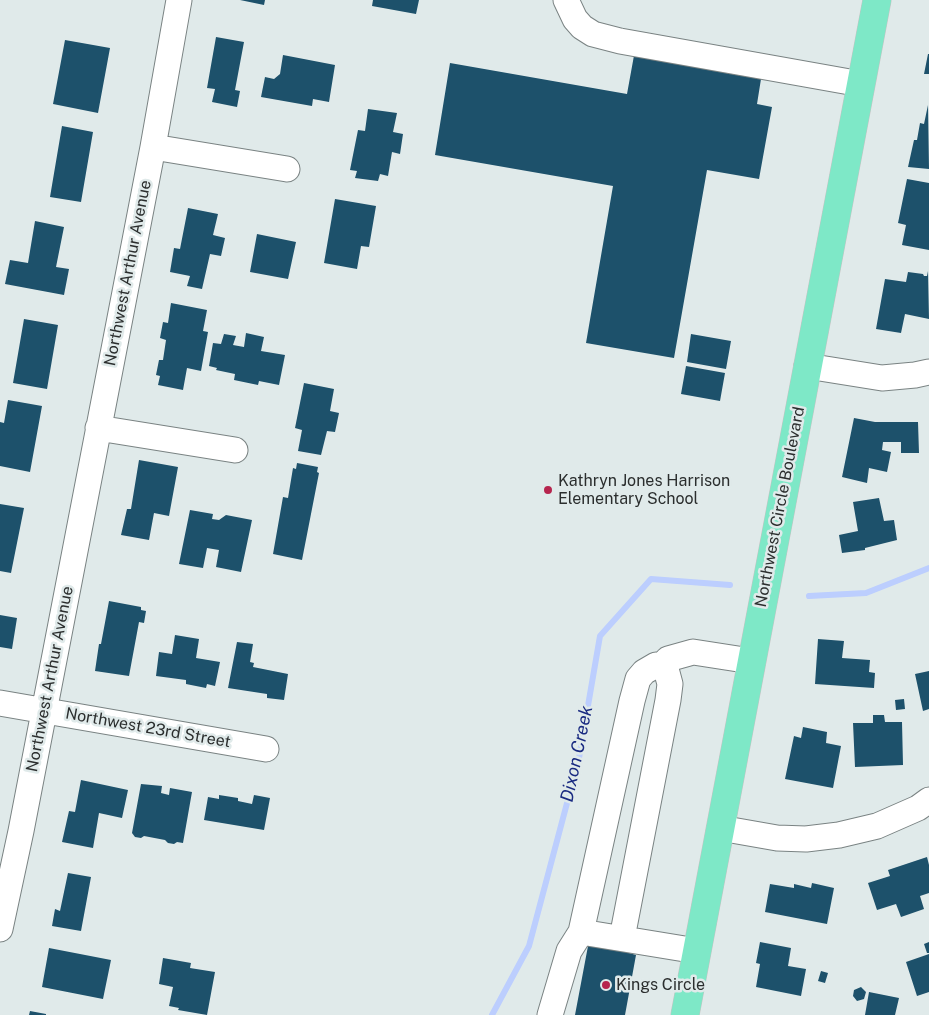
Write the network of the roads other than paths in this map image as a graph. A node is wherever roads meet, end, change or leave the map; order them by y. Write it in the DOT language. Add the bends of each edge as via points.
graph roads {
  1 [pos="179,0"];
  2 [pos="566,0"];
  3 [pos="877,0"];
  4 [pos="861,84"];
  5 [pos="153,147"];
  6 [pos="287,169"];
  7 [pos="807,366"];
  8 [pos="929,372"];
  9 [pos="98,428"];
  10 [pos="236,450"];
  11 [pos="752,661"];
  12 [pos="662,666"];
  13 [pos="0,703"];
  14 [pos="44,710"];
  15 [pos="266,749"];
  16 [pos="929,800"];
  17 [pos="720,828"];
  18 [pos="0,930"];
  19 [pos="581,932"];
  20 [pos="622,938"];
  21 [pos="697,951"];
  22 [pos="550,1015"];
  23 [pos="685,1015"];
  1 -- 5 [label="street, Northwest Arthur Avenue"];
  2 -- 4 [label="street" via="575,19 593,34"];
  3 -- 4 [label="main road, Northwest Circle Boulevard"];
  4 -- 7 [label="main road, Northwest Circle Boulevard"];
  5 -- 6 [label="street"];
  5 -- 9 [label="street, Northwest Arthur Avenue"];
  7 -- 8 [label="street" via="882,378"];
  7 -- 11 [label="main road, Northwest Circle Boulevard"];
  9 -- 10 [label="street"];
  9 -- 14 [label="street, Northwest Arthur Avenue"];
  11 -- 12 [label="street" via="692,652 668,658"];
  11 -- 17 [label="main road, Northwest Circle Boulevard"];
  12 -- 19 [label="street" via="656,665 638,680"];
  12 -- 20 [label="street" via="666,668 670,684 668,700"];
  13 -- 14 [label="street, Northwest 23rd Street"];
  14 -- 15 [label="street, Northwest 23rd Street"];
  14 -- 18 [label="street, Northwest Arthur Avenue"];
  16 -- 17 [label="street" via="877,826 839,835 777,838"];
  17 -- 21 [label="main road, Northwest Circle Boulevard"];
  19 -- 20 [label="street"];
  19 -- 22 [label="street" via="569,951"];
  20 -- 21 [label="street"];
  21 -- 23 [label="main road, Northwest Circle Boulevard"];
}
